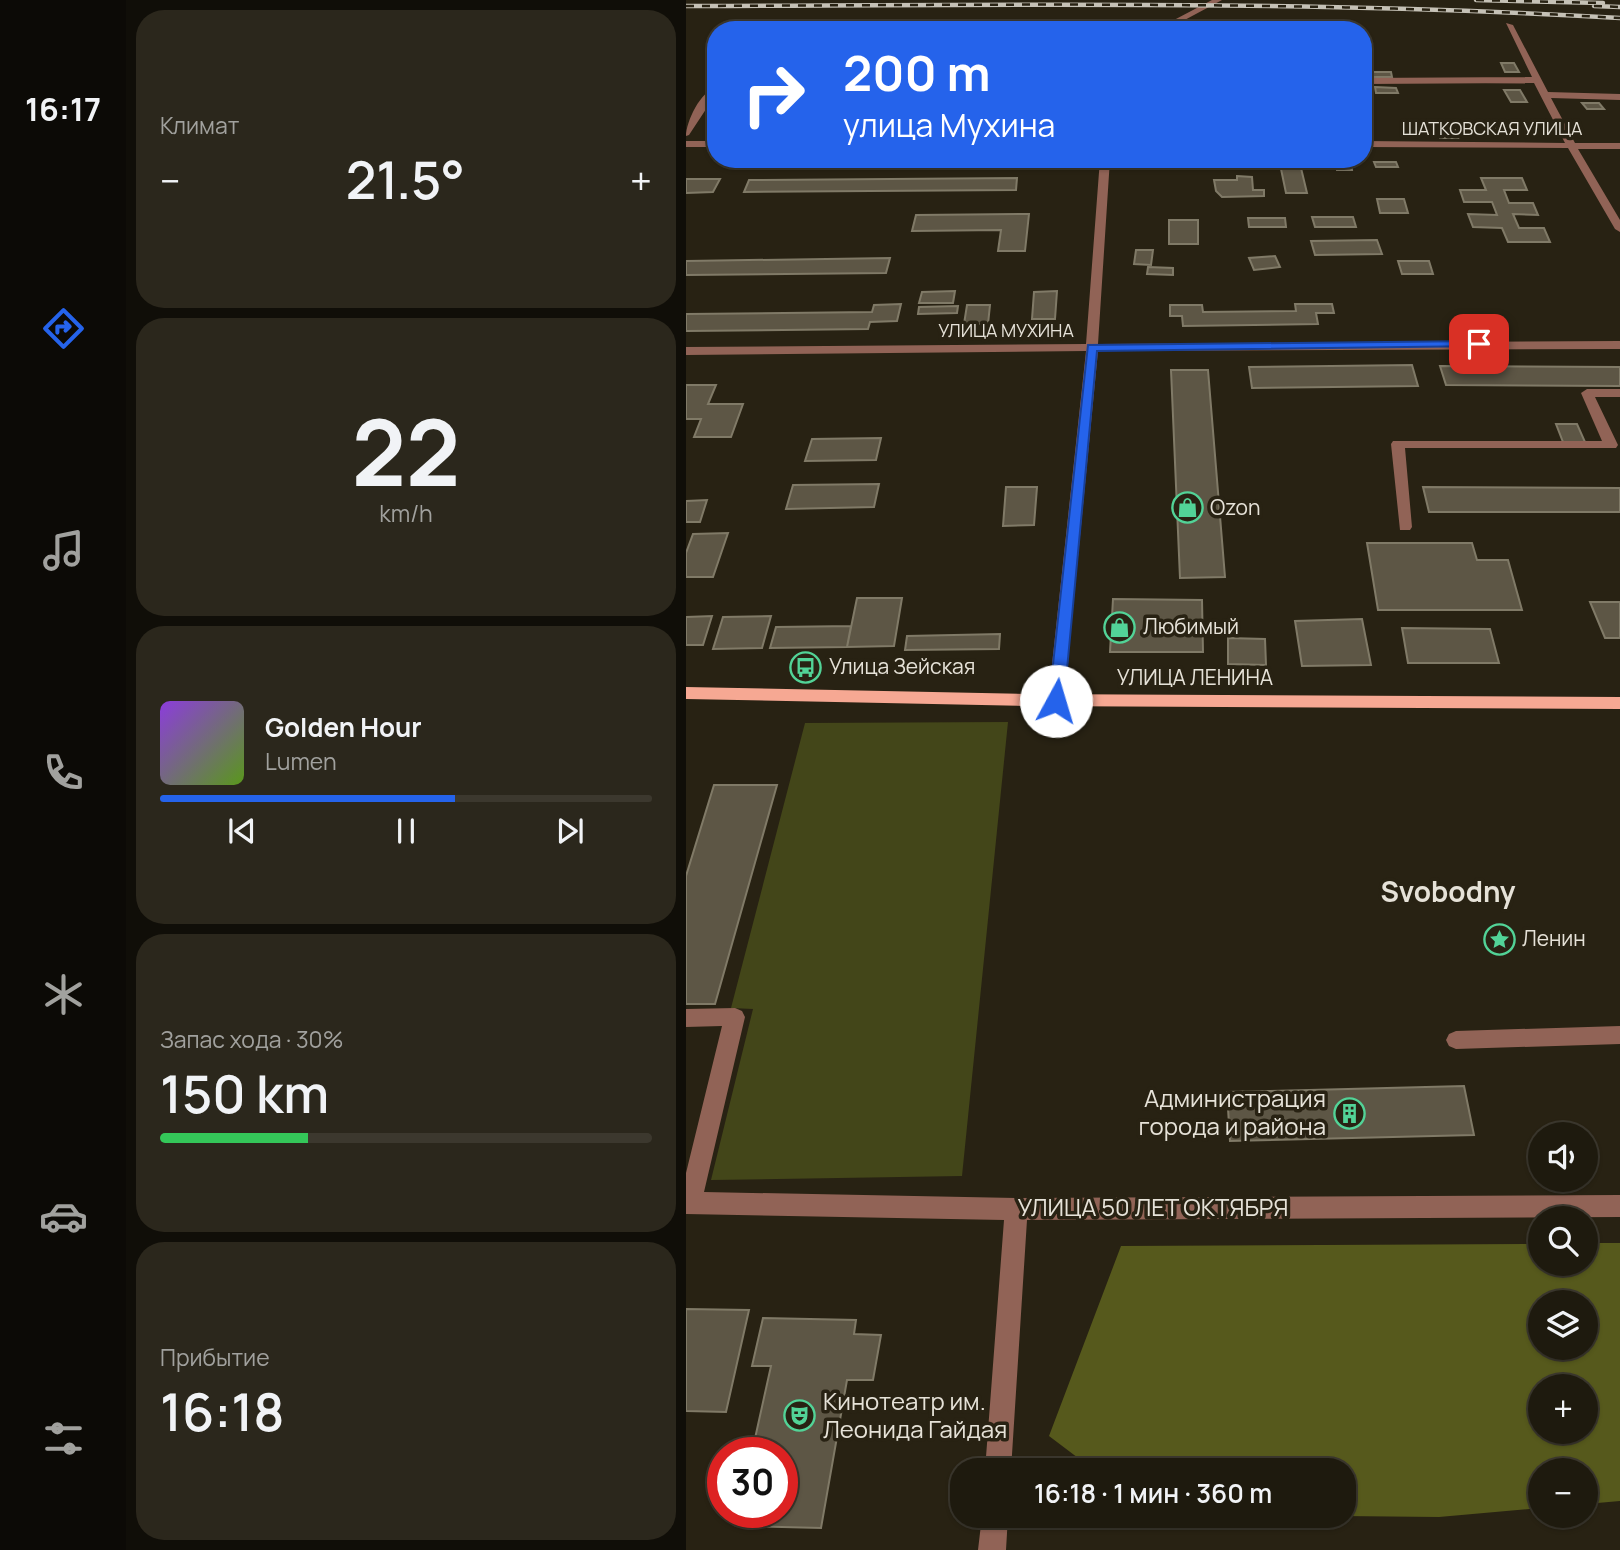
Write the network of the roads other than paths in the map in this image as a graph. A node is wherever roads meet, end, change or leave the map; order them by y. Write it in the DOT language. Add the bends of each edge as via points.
graph roads {
  1 [pos="1218,0"];
  2 [pos="1177,21"];
  3 [pos="1509,25"];
  4 [pos="1372,80"];
  5 [pos="1536,80"];
  6 [pos="1546,95"];
  7 [pos="1620,97"];
  8 [pos="707,99"];
  9 [pos="686,133"];
  10 [pos="686,144"];
  11 [pos="707,144"];
  12 [pos="1372,144"];
  13 [pos="1571,145"];
  14 [pos="1620,146"];
  15 [pos="1104,168"];
  16 [pos="1620,229"];
  17 [pos="1620,345"];
  18 [pos="1092,347"];
  19 [pos="686,351"];
  20 [pos="1620,393"];
  21 [pos="1405,527"];
  22 [pos="686,693"];
  23 [pos="1056,701"];
  24 [pos="1620,703"];
  25 [pos="686,1018"];
  26 [pos="1620,1035"];
  27 [pos="1456,1040"];
  28 [pos="688,1203"];
  29 [pos="1620,1206"];
  30 [pos="1016,1209"];
  31 [pos="999,1458"];
  32 [pos="994,1528"];
  33 [pos="992,1550"];
  1 -- 2 [label="street"];
  3 -- 5 [label="street"];
  4 -- 5 [label="street"];
  5 -- 6 [label="street"];
  6 -- 7 [label="street"];
  6 -- 13 [label="street"];
  8 -- 9 [label="street"];
  10 -- 11 [label="street"];
  12 -- 13 [label="street, ШАТКОВСКАЯ УЛИЦА"];
  13 -- 14 [label="street, ШАТКОВСКАЯ УЛИЦА"];
  13 -- 16 [label="street"];
  15 -- 18 [label="street"];
  17 -- 18 [label="street, УЛИЦА МУХИНА"];
  18 -- 19 [label="street, УЛИЦА МУХИНА"];
  18 -- 23 [label="street"];
  20 -- 21 [label="street" via="1587,393 1611,445 1398,444"];
  22 -- 23 [label="main road, УЛИЦА ЛЕНИНА"];
  23 -- 24 [label="main road, УЛИЦА ЛЕНИНА"];
  25 -- 28 [label="street" via="736,1017"];
  26 -- 27 [label="street"];
  28 -- 30 [label="street, УЛИЦА 50 ЛЕТ ОКТЯБРЯ"];
  29 -- 30 [label="street, УЛИЦА 50 ЛЕТ ОКТЯБРЯ"];
  30 -- 31 [label="street"];
  32 -- 33 [label="street"];
}
